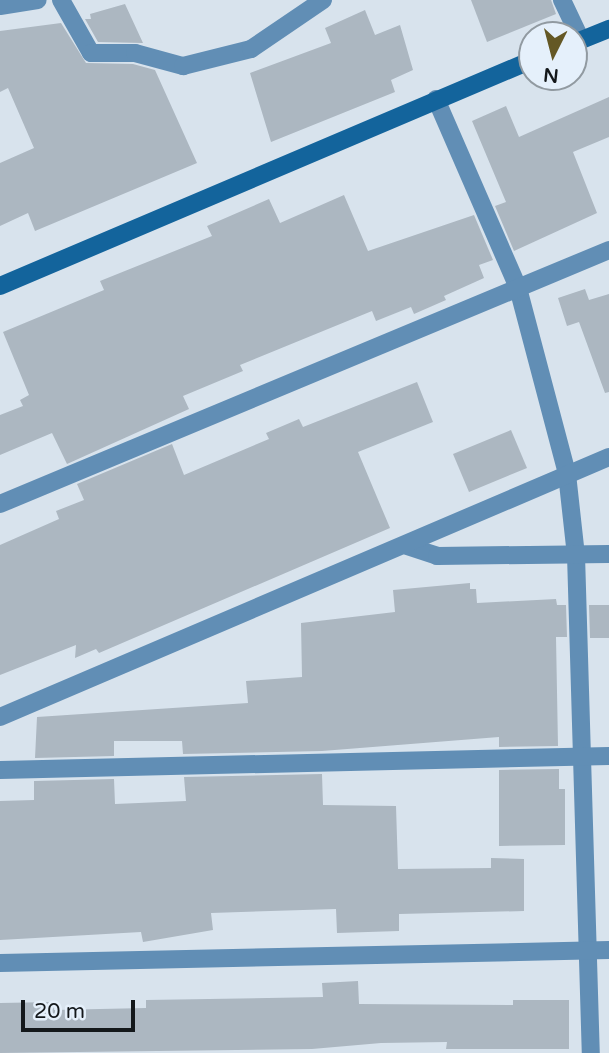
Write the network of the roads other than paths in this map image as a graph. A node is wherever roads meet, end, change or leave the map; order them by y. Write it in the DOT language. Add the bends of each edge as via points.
graph roads {
  1 [pos="38,0"];
  2 [pos="61,0"];
  3 [pos="323,0"];
  4 [pos="562,0"];
  5 [pos="0,6"];
  6 [pos="570,21"];
  7 [pos="609,29"];
  8 [pos="588,38"];
  9 [pos="518,66"];
  10 [pos="436,99"];
  11 [pos="609,250"];
  12 [pos="0,286"];
  13 [pos="518,288"];
  14 [pos="609,457"];
  15 [pos="567,474"];
  16 [pos="0,504"];
  17 [pos="407,546"];
  18 [pos="609,554"];
  19 [pos="576,555"];
  20 [pos="0,717"];
  21 [pos="609,756"];
  22 [pos="582,757"];
  23 [pos="0,770"];
  24 [pos="588,950"];
  25 [pos="609,950"];
  26 [pos="0,963"];
  27 [pos="591,1053"];
  1 -- 5 [label="street"];
  2 -- 3 [label="street" via="90,53 135,53 183,66 251,49"];
  4 -- 6 [label="street"];
  7 -- 8 [label="street"];
  9 -- 10 [label="street"];
  10 -- 12 [label="street"];
  10 -- 13 [label="street"];
  11 -- 13 [label="street"];
  13 -- 15 [label="street"];
  13 -- 16 [label="street"];
  14 -- 15 [label="street"];
  15 -- 17 [label="street"];
  15 -- 19 [label="street"];
  17 -- 19 [label="street" via="437,556"];
  17 -- 20 [label="street"];
  18 -- 19 [label="street"];
  19 -- 22 [label="street"];
  21 -- 22 [label="street"];
  22 -- 23 [label="street"];
  22 -- 24 [label="street"];
  24 -- 25 [label="street"];
  24 -- 26 [label="street"];
  24 -- 27 [label="street"];
}
